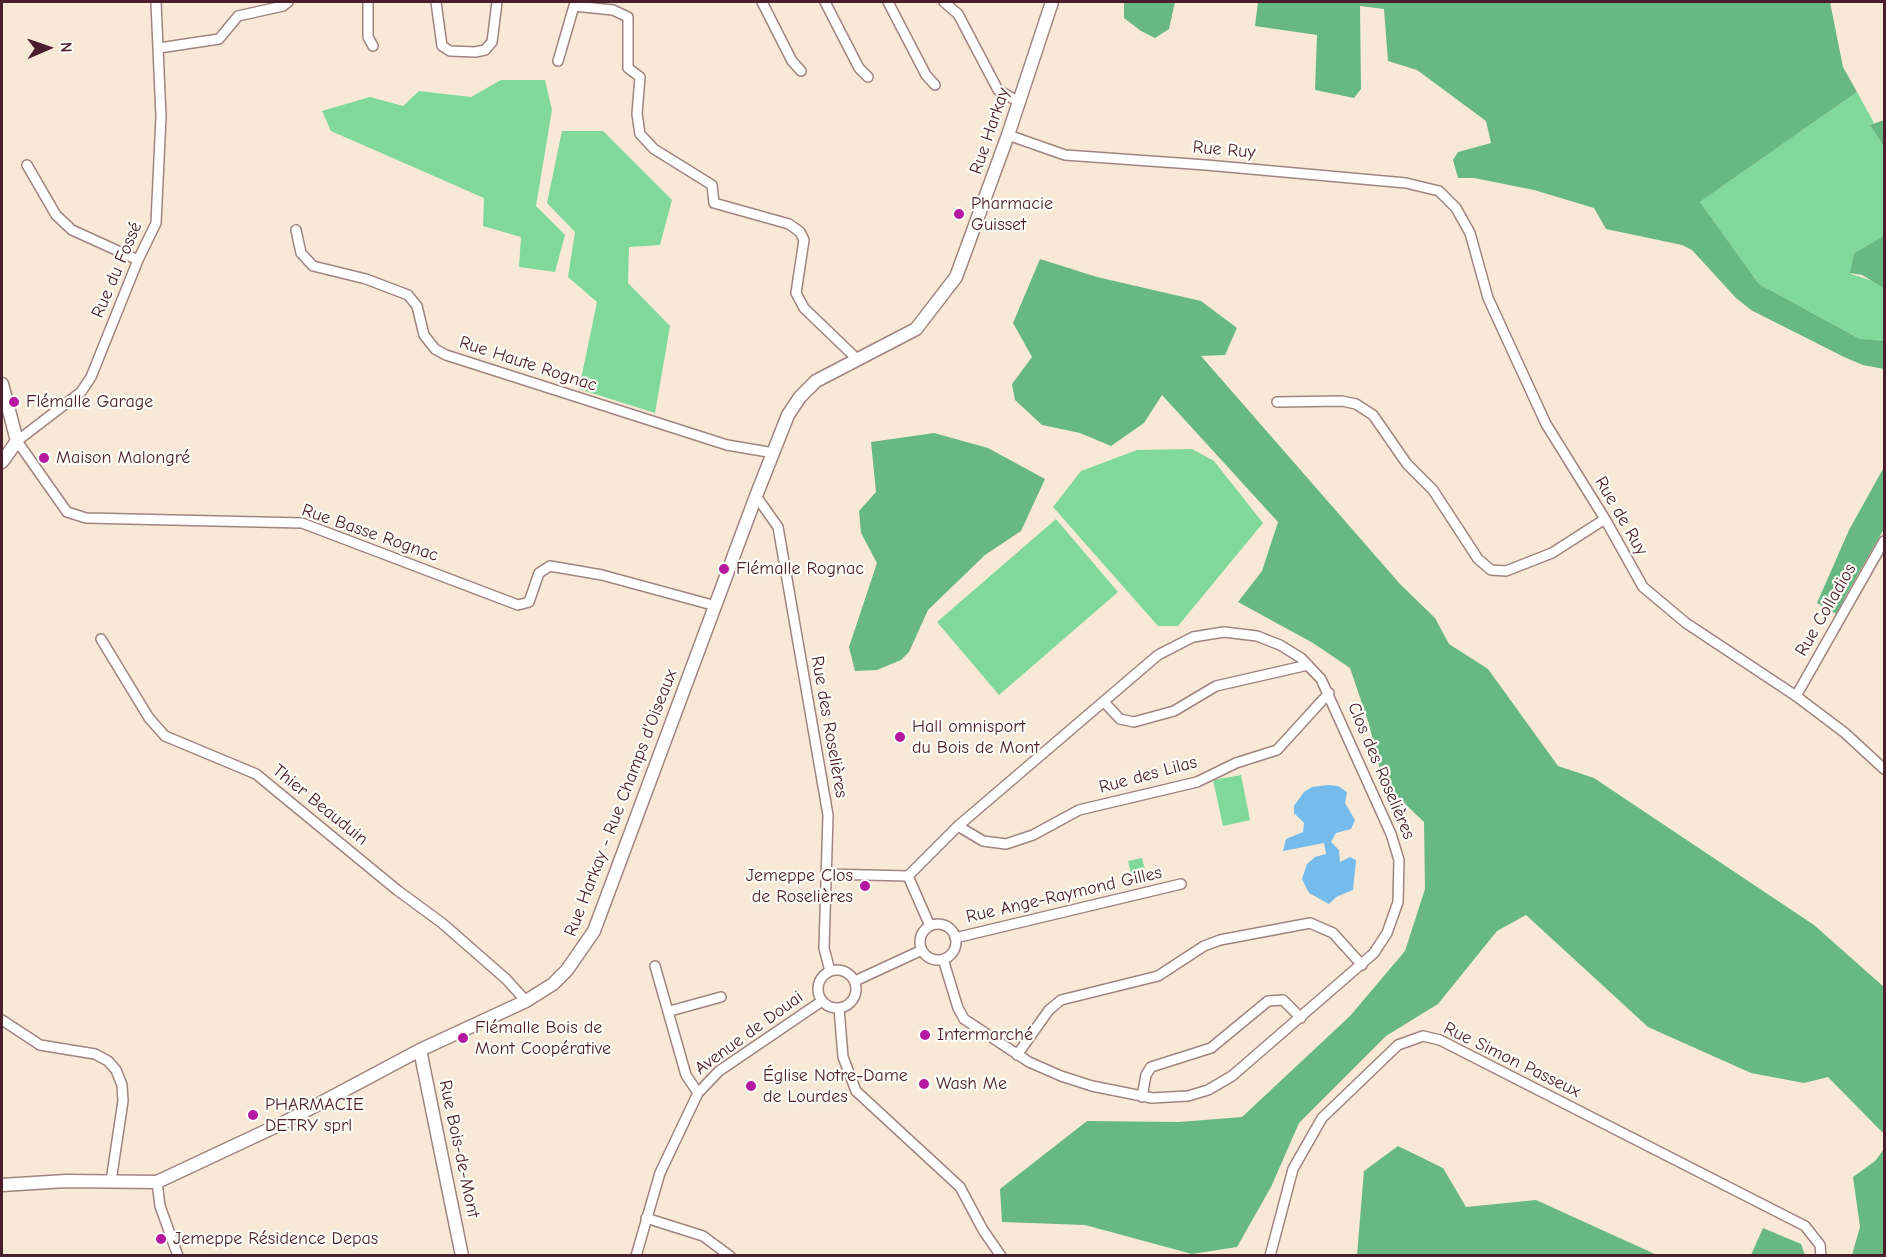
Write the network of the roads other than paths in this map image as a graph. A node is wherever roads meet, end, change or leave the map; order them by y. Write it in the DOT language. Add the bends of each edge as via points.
graph roads {
  1 [pos="156,2"];
  2 [pos="288,2"];
  3 [pos="368,2"];
  4 [pos="436,2"];
  5 [pos="496,2"];
  6 [pos="762,2"];
  7 [pos="825,2"];
  8 [pos="888,2"];
  9 [pos="944,2"];
  10 [pos="1052,2"];
  11 [pos="373,46"];
  12 [pos="159,48"];
  13 [pos="558,61"];
  14 [pos="801,71"];
  15 [pos="868,78"];
  16 [pos="935,85"];
  17 [pos="1019,102"];
  18 [pos="1008,135"];
  19 [pos="27,165"];
  20 [pos="1439,191"];
  21 [pos="296,230"];
  22 [pos="138,260"];
  23 [pos="916,329"];
  24 [pos="857,358"];
  25 [pos="2,384"];
  26 [pos="1277,402"];
  27 [pos="16,441"];
  28 [pos="774,453"];
  29 [pos="2,462"];
  30 [pos="756,496"];
  31 [pos="1605,519"];
  32 [pos="1884,541"];
  33 [pos="716,606"];
  34 [pos="101,639"];
  35 [pos="1308,664"];
  36 [pos="1329,693"];
  37 [pos="1796,696"];
  38 [pos="1104,702"];
  39 [pos="1884,769"];
  40 [pos="958,826"];
  41 [pos="826,874"];
  42 [pos="908,876"];
  43 [pos="1181,884"];
  44 [pos="930,926"];
  45 [pos="955,938"];
  46 [pos="922,950"];
  47 [pos="943,959"];
  48 [pos="1362,965"];
  49 [pos="655,966"];
  50 [pos="830,970"];
  51 [pos="855,981"];
  52 [pos="721,997"];
  53 [pos="526,1001"];
  54 [pos="822,1001"];
  55 [pos="839,1008"];
  56 [pos="670,1011"];
  57 [pos="1301,1018"];
  58 [pos="2,1020"];
  59 [pos="420,1050"];
  60 [pos="1017,1055"];
  61 [pos="698,1093"];
  62 [pos="1142,1097"];
  63 [pos="111,1181"];
  64 [pos="157,1182"];
  65 [pos="2,1185"];
  66 [pos="646,1218"];
  67 [pos="178,1256"];
  68 [pos="462,1256"];
  69 [pos="636,1256"];
  70 [pos="730,1256"];
  71 [pos="1001,1256"];
  72 [pos="1269,1256"];
  73 [pos="1821,1256"];
  1 -- 12 [label="street, Rue du Fossé"];
  2 -- 12 [label="street" via="238,16 219,39"];
  3 -- 11 [label="street" via="368,37"];
  4 -- 5 [label="street" via="442,46 450,51 475,52 485,50 492,42"];
  6 -- 14 [label="street" via="792,62"];
  7 -- 15 [label="street"];
  8 -- 16 [label="street"];
  9 -- 17 [label="street" via="958,14 998,90"];
  10 -- 17 [label="street, Rue Harkay"];
  12 -- 22 [label="street, Rue du Fossé" via="156,223"];
  13 -- 24 [label="street" via="574,6 613,10 628,17 628,69 640,77 640,134 654,149 712,185 714,203 789,224 800,232 804,240 796,293 804,308"];
  17 -- 18 [label="street, Rue Harkay"];
  18 -- 20 [label="street, Rue Ruy" via="1065,155 1406,183"];
  18 -- 23 [label="street, Rue Harkay" via="956,277"];
  19 -- 22 [label="street" via="56,214 72,230"];
  20 -- 31 [label="street, Rue de Ruy" via="1456,208 1470,233 1488,298 1546,424"];
  21 -- 28 [label="street, Rue Haute Rognac" via="302,253 313,266 366,279 408,295 417,306 424,335 446,355 727,445"];
  22 -- 27 [label="street, Rue du Fossé" via="91,377 81,392"];
  23 -- 24 [label="street, Rue Harkay - Rue Champs d'Oiseaux"];
  24 -- 28 [label="street, Rue Harkay - Rue Champs d'Oiseaux" via="807,388 788,415"];
  25 -- 27 [label="street"];
  26 -- 31 [label="street" via="1342,400 1373,415 1407,464 1432,490 1478,559 1491,570 1506,571 1552,553"];
  27 -- 29 [label="street"];
  27 -- 33 [label="street, Rue Basse Rognac" via="67,512 86,518 302,523 519,605 529,602 539,573 550,566 602,575"];
  28 -- 30 [label="street, Rue Harkay - Rue Champs d'Oiseaux"];
  30 -- 33 [label="street, Rue Harkay - Rue Champs d'Oiseaux"];
  30 -- 41 [label="street, Rue des Roselières" via="778,527 828,815"];
  31 -- 37 [label="street, Rue de Ruy" via="1643,587 1686,622"];
  32 -- 37 [label="street, Rue Colladios"];
  33 -- 53 [label="street, Rue Harkay - Rue Champs d'Oiseaux" via="589,941 560,978"];
  34 -- 53 [label="street, Thier Beauduin" via="165,736 256,774 442,922"];
  35 -- 36 [label="street, Clos des Roselières"];
  35 -- 38 [label="street" via="1216,686 1173,711 1134,722 1120,720"];
  35 -- 38 [label="street, Clos des Roselières" via="1262,637 1210,634 1165,650"];
  36 -- 40 [label="street, Rue des Lilas" via="1280,747 1236,762 1197,782 1079,810 1033,835 1006,844 983,841"];
  36 -- 48 [label="street, Clos des Roselières" via="1399,860 1400,890 1395,914 1382,942"];
  37 -- 39 [label="street, Rue de Ruy"];
  38 -- 40 [label="street, Clos des Roselières"];
  40 -- 42 [label="street, Clos des Roselières"];
  41 -- 42 [label="street"];
  41 -- 50 [label="street, Rue des Roselières" via="824,948"];
  42 -- 44 [label="street"];
  43 -- 45 [label="street, Rue Ange-Raymond Gilles"];
  44 -- 45 [label="street" via="945,926"];
  44 -- 46 [label="street" via="922,933"];
  45 -- 47 [label="street" via="952,953"];
  46 -- 47 [label="street" via="928,957"];
  46 -- 51 [label="street"];
  47 -- 60 [label="street, Clos des Roselières" via="960,1014"];
  48 -- 57 [label="street, Clos des Roselières"];
  48 -- 60 [label="street" via="1333,933 1310,923 1220,940 1158,976 1057,1003"];
  49 -- 56 [label="street, Avenue de Douai"];
  50 -- 51 [label="street" via="840,969"];
  50 -- 54 [label="street" via="821,978 818,989"];
  51 -- 55 [label="street" via="854,999"];
  52 -- 56 [label="street"];
  53 -- 59 [label="street, Rue Harkay - Rue Champs d'Oiseaux"];
  54 -- 55 [label="street"];
  54 -- 61 [label="street, Avenue de Douai" via="719,1071"];
  55 -- 71 [label="street" via="843,1057 856,1091 960,1187"];
  56 -- 61 [label="street, Avenue de Douai" via="686,1075"];
  57 -- 62 [label="street, Clos des Roselières" via="1216,1086 1179,1098"];
  57 -- 62 [label="street" via="1283,1000 1268,1001 1211,1048 1151,1067"];
  58 -- 63 [label="street" via="40,1045 95,1054 108,1060 116,1070 123,1101"];
  59 -- 64 [label="street, Rue Harkay - Rue Champs d'Oiseaux" via="283,1123"];
  59 -- 68 [label="street, Rue Bois-de-Mont"];
  60 -- 62 [label="street, Clos des Roselières" via="1079,1083"];
  61 -- 66 [label="street, Avenue de Douai" via="672,1144"];
  63 -- 64 [label="street, Rue Harkay - Rue Champs d'Oiseaux"];
  63 -- 65 [label="street, Rue Harkay - Rue Champs d'Oiseaux"];
  64 -- 67 [label="street" via="160,1206"];
  66 -- 69 [label="street, Avenue de Douai"];
  66 -- 70 [label="street" via="703,1236"];
  72 -- 73 [label="street, Rue Simon Passeux" via="1293,1169 1322,1118 1398,1045 1423,1036 1440,1040 1805,1227 1820,1245"];
}
